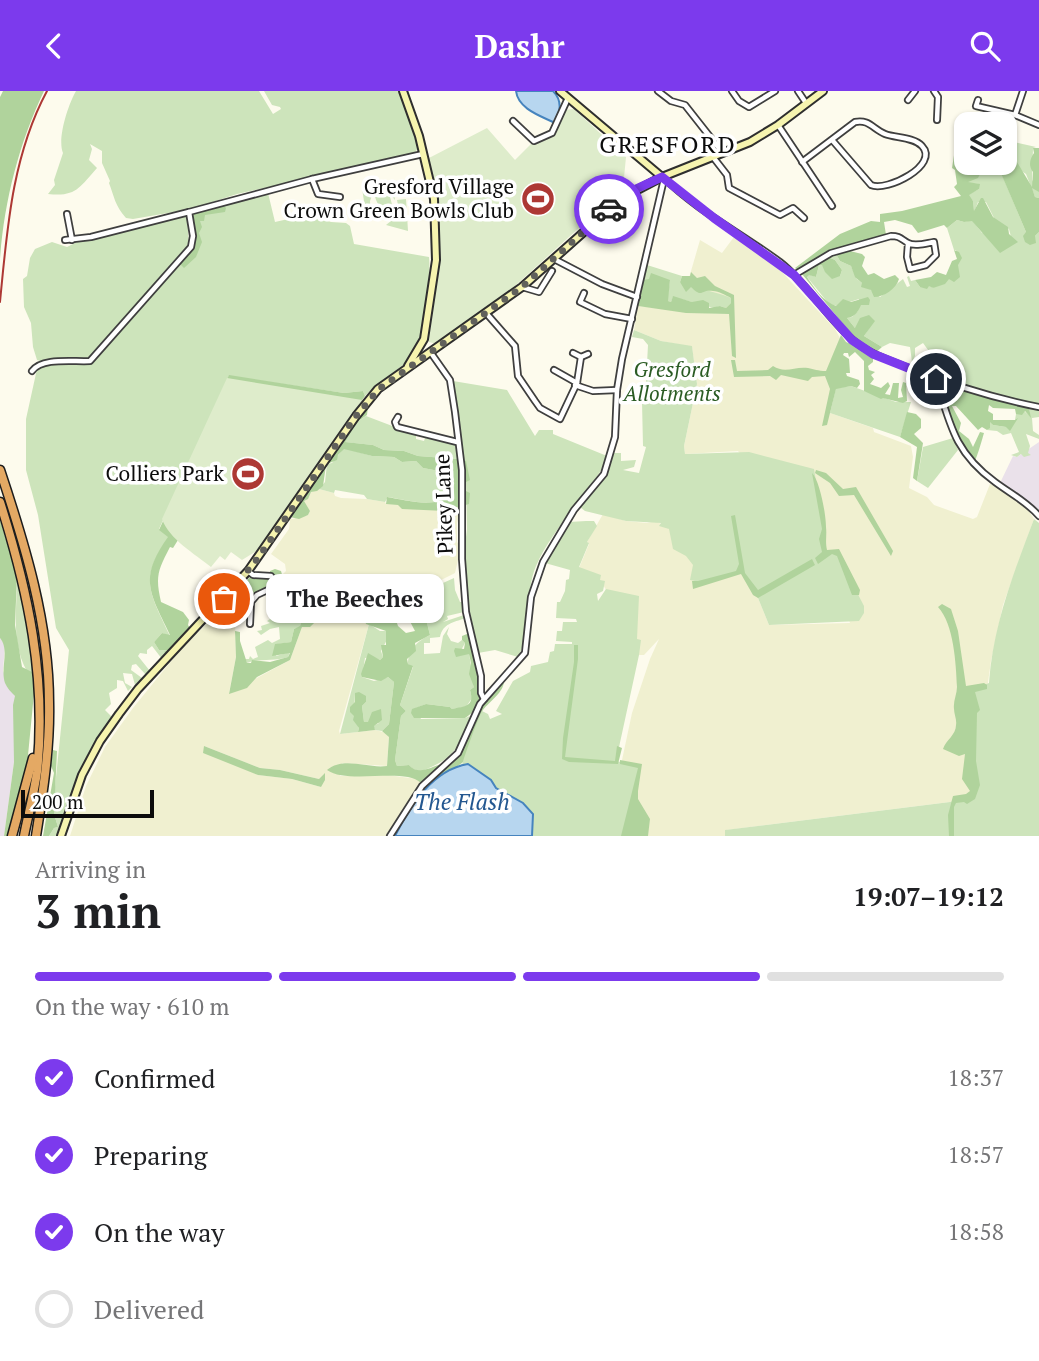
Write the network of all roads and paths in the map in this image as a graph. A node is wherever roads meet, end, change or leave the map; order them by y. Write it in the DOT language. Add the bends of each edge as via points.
graph roads {
  1 [pos="403,91"];
  2 [pos="560,91"];
  3 [pos="658,91"];
  4 [pos="732,91"];
  5 [pos="775,91"];
  6 [pos="798,91"];
  7 [pos="822,91"];
  8 [pos="915,91"];
  9 [pos="934,91"];
  10 [pos="1023,91"];
  11 [pos="568,99"];
  12 [pos="911,99"];
  13 [pos="978,100"];
  14 [pos="807,104"];
  15 [pos="1002,112"];
  16 [pos="1016,112"];
  17 [pos="1017,116"];
  18 [pos="937,120"];
  19 [pos="513,121"];
  20 [pos="778,125"];
  21 [pos="1039,125"];
  22 [pos="833,141"];
  23 [pos="722,152"];
  24 [pos="423,154"];
  25 [pos="712,156"];
  26 [pos="803,162"];
  27 [pos="663,178"];
  28 [pos="312,179"];
  29 [pos="340,198"];
  30 [pos="832,206"];
  31 [pos="189,212"];
  32 [pos="67,213"];
  33 [pos="804,218"];
  34 [pos="65,240"];
  35 [pos="72,240"];
  36 [pos="908,243"];
  37 [pos="553,258"];
  38 [pos="552,271"];
  39 [pos="794,275"];
  40 [pos="522,287"];
  41 [pos="584,293"];
  42 [pos="637,296"];
  43 [pos="486,313"];
  44 [pos="632,319"];
  45 [pos="424,339"];
  46 [pos="431,353"];
  47 [pos="573,353"];
  48 [pos="587,354"];
  49 [pos="581,357"];
  50 [pos="405,369"];
  51 [pos="554,370"];
  52 [pos="32,371"];
  53 [pos="936,379"];
  54 [pos="576,384"];
  55 [pos="617,390"];
  56 [pos="1039,407"];
  57 [pos="398,417"];
  58 [pos="457,442"];
  59 [pos="0,470"];
  60 [pos="0,502"];
  61 [pos="1039,516"];
  62 [pos="248,571"];
  63 [pos="250,624"];
  64 [pos="484,699"];
  65 [pos="39,731"];
  66 [pos="12,836"];
  67 [pos="24,836"];
  68 [pos="35,836"];
  69 [pos="61,836"];
  70 [pos="390,836"];
  1 -- 24 [label="main road"];
  2 -- 11 [label="main road"];
  3 -- 23 [label="street" via="685,105"];
  4 -- 5 [label="street" via="749,107"];
  6 -- 14 [label="street"];
  7 -- 14 [label="main road"];
  8 -- 12 [label="street"];
  9 -- 18 [label="street"];
  10 -- 16 [label="street"];
  11 -- 19 [label="street" via="552,133 534,141"];
  11 -- 27 [label="main road"];
  13 -- 15 [label="street" via="976,106"];
  14 -- 20 [label="main road"];
  17 -- 21 [label="street"];
  20 -- 23 [label="main road"];
  20 -- 26 [label="street"];
  22 -- 22 [label="street" via="855,122 867,122 890,136 919,143 925,155 911,175 878,188"];
  22 -- 26 [label="street"];
  23 -- 25 [label="main road"];
  24 -- 28 [label="street"];
  24 -- 45 [label="main road" via="434,199 436,260"];
  25 -- 27 [label="main road"];
  25 -- 33 [label="street" via="727,175 729,188 780,215 793,208"];
  26 -- 30 [label="street"];
  27 -- 37 [label="main road" via="622,198"];
  27 -- 39 [label="street"];
  27 -- 42 [label="street"];
  28 -- 29 [label="street" via="318,194"];
  28 -- 31 [label="street"];
  31 -- 35 [label="street"];
  31 -- 52 [label="street" via="191,247 90,361 39,364"];
  32 -- 35 [label="street"];
  34 -- 35 [label="street"];
  36 -- 36 [label="street" via="934,242 936,255 926,265 910,269"];
  36 -- 39 [label="street" via="900,236 872,240 831,253"];
  37 -- 40 [label="main road"];
  37 -- 42 [label="street"];
  38 -- 40 [label="street" via="539,292"];
  39 -- 53 [label="street" via="852,340 873,354"];
  40 -- 43 [label="main road"];
  41 -- 44 [label="street" via="580,302 605,314"];
  42 -- 44 [label="street"];
  43 -- 46 [label="main road"];
  43 -- 54 [label="street" via="514,346 518,376 540,408 561,419"];
  44 -- 55 [label="street"];
  45 -- 46 [label="main road"];
  45 -- 50 [label="main road"];
  46 -- 50 [label="main road"];
  46 -- 58 [label="street, Pikey Lane" via="450,380"];
  47 -- 49 [label="street"];
  48 -- 49 [label="street"];
  49 -- 54 [label="street"];
  50 -- 62 [label="main road" via="379,389 356,416"];
  51 -- 54 [label="street"];
  53 -- 56 [label="street"];
  53 -- 61 [label="street" via="952,433 967,458"];
  54 -- 55 [label="street" via="593,391"];
  55 -- 64 [label="street" via="615,437 604,474 543,562 531,597 525,653"];
  57 -- 58 [label="street" via="397,427"];
  58 -- 64 [label="street, Pikey Lane" via="467,614"];
  59 -- 68 [label="highway" via="44,636 50,704"];
  60 -- 65 [label="highway" via="30,609 39,675"];
  62 -- 63 [label="street" via="271,576 274,581 272,588 251,602"];
  62 -- 69 [label="main road" via="119,714 82,775"];
  64 -- 70 [label="street" via="458,753 422,786"];
  65 -- 66 [label="highway"];
  65 -- 67 [label="highway"];
}
